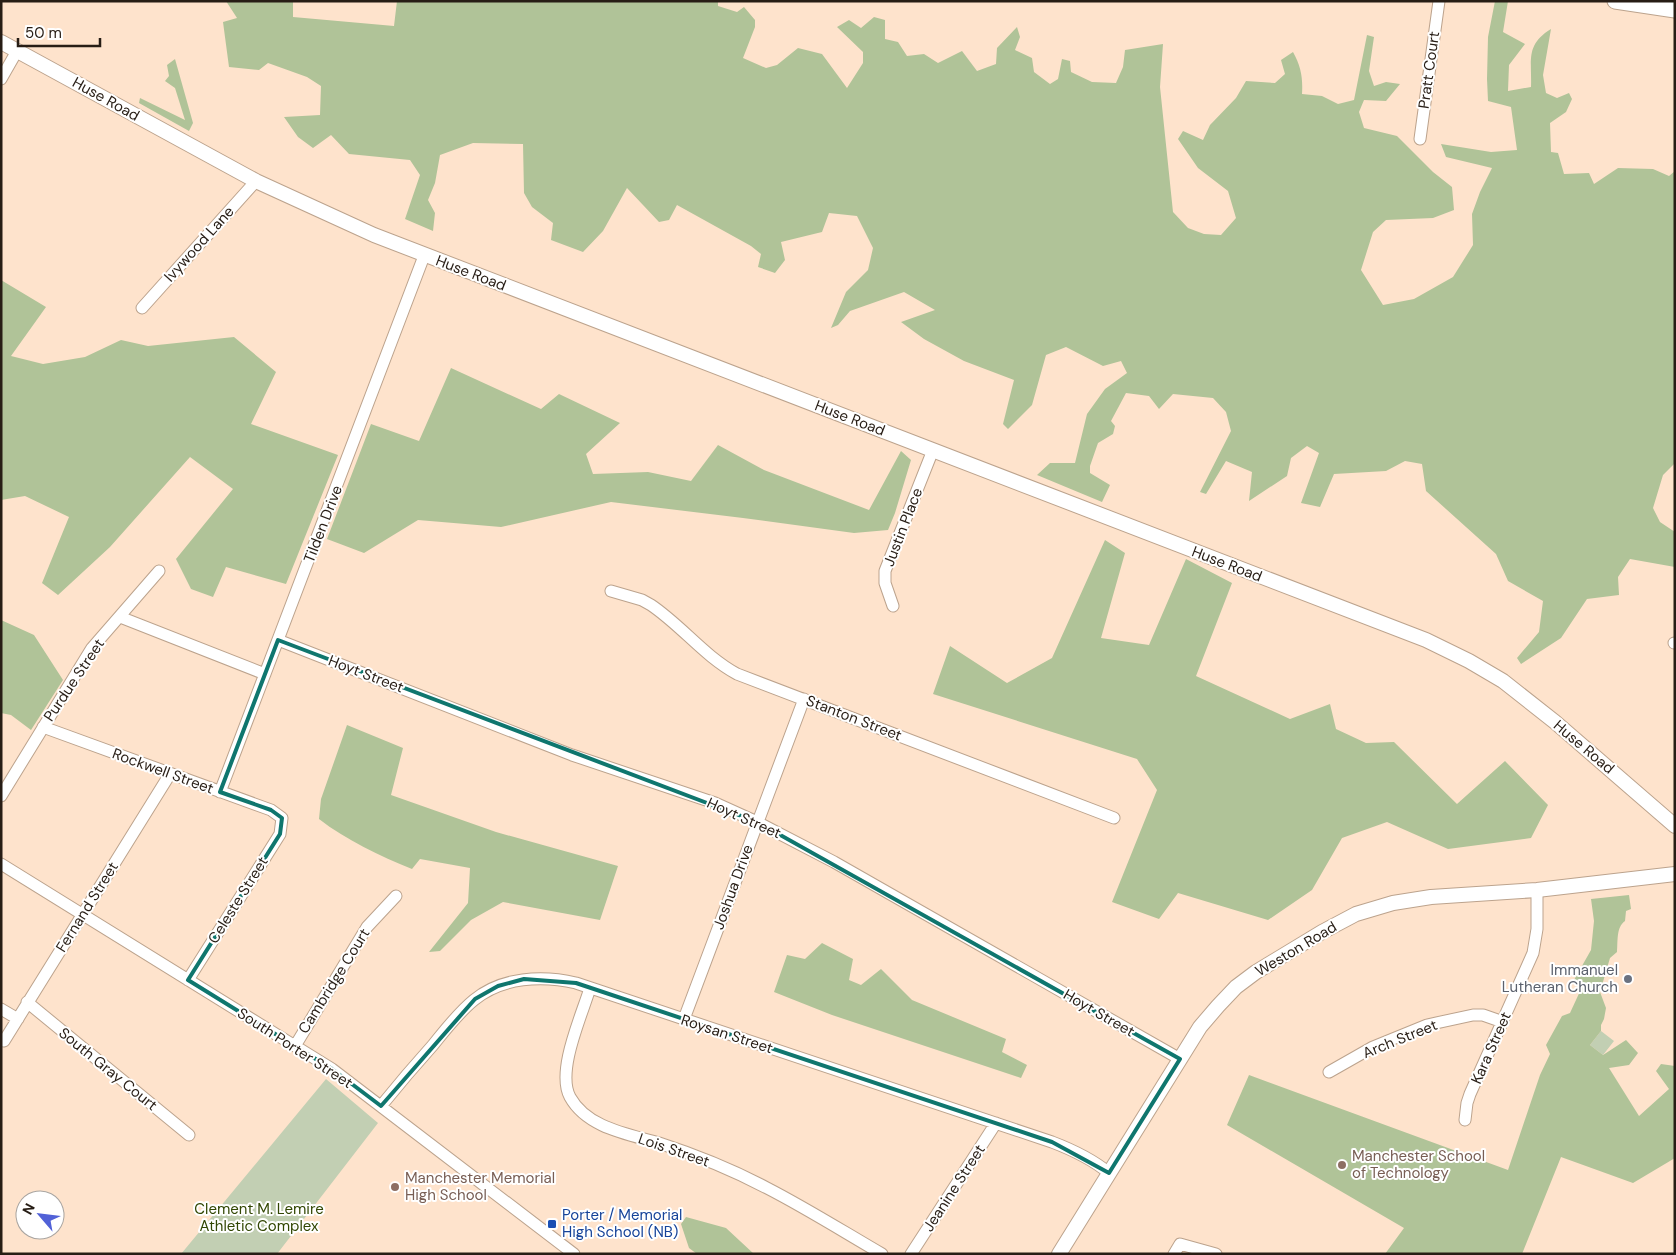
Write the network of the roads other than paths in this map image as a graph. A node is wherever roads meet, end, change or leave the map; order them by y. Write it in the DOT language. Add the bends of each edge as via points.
graph roads {
  1 [pos="1439,1"];
  2 [pos="1615,1"];
  3 [pos="1634,3"];
  4 [pos="1675,10"];
  5 [pos="1,42"];
  6 [pos="17,50"];
  7 [pos="1,79"];
  8 [pos="1420,139"];
  9 [pos="256,181"];
  10 [pos="424,256"];
  11 [pos="142,308"];
  12 [pos="933,450"];
  13 [pos="159,571"];
  14 [pos="611,591"];
  15 [pos="894,606"];
  16 [pos="120,617"];
  17 [pos="278,640"];
  18 [pos="265,674"];
  19 [pos="804,699"];
  20 [pos="43,728"];
  21 [pos="170,774"];
  22 [pos="220,792"];
  23 [pos="1,796"];
  24 [pos="282,818"];
  25 [pos="1114,818"];
  26 [pos="757,822"];
  27 [pos="1675,826"];
  28 [pos="1,864"];
  29 [pos="1675,874"];
  30 [pos="1537,890"];
  31 [pos="396,896"];
  32 [pos="82,914"];
  33 [pos="188,980"];
  34 [pos="590,988"];
  35 [pos="28,1002"];
  36 [pos="1,1009"];
  37 [pos="18,1019"];
  38 [pos="684,1019"];
  39 [pos="1503,1022"];
  40 [pos="4,1041"];
  41 [pos="295,1046"];
  42 [pos="1180,1059"];
  43 [pos="1329,1072"];
  44 [pos="381,1106"];
  45 [pos="1465,1120"];
  46 [pos="996,1123"];
  47 [pos="189,1135"];
  48 [pos="1109,1173"];
  49 [pos="1177,1249"];
  50 [pos="574,1254"];
  51 [pos="882,1254"];
  52 [pos="911,1254"];
  53 [pos="1059,1254"];
  54 [pos="1216,1254"];
  1 -- 8 [label="street, Pratt Court"];
  2 -- 3 [label="main road"];
  3 -- 4 [label="main road"];
  5 -- 6 [label="street, Huse Road"];
  6 -- 7 [label="street"];
  6 -- 9 [label="street, Huse Road"];
  9 -- 10 [label="street, Huse Road"];
  9 -- 11 [label="street, Ivywood Lane"];
  10 -- 12 [label="street, Huse Road"];
  10 -- 17 [label="street, Tilden Drive"];
  12 -- 15 [label="street, Justin Place" via="885,571 885,583"];
  12 -- 27 [label="street, Huse Road" via="1448,650 1520,694"];
  13 -- 16 [label="street, Purdue Street"];
  14 -- 19 [label="street, Stanton Street" via="651,605 727,668"];
  16 -- 18 [label="street"];
  16 -- 20 [label="street, Purdue Street" via="92,648"];
  17 -- 18 [label="street, Tilden Drive"];
  17 -- 26 [label="street, Hoyt Street" via="572,755 715,803"];
  18 -- 22 [label="street, Tilden Drive"];
  19 -- 25 [label="street, Stanton Street"];
  19 -- 26 [label="street, Joshua Drive"];
  20 -- 21 [label="street, Rockwell Street"];
  20 -- 23 [label="street, Purdue Street"];
  21 -- 22 [label="street, Rockwell Street"];
  21 -- 32 [label="street, Fernand Street"];
  22 -- 24 [label="street, Rockwell Street" via="271,810"];
  24 -- 33 [label="street, Celeste Street" via="280,834"];
  26 -- 38 [label="street, Joshua Drive"];
  26 -- 42 [label="street, Hoyt Street" via="834,862"];
  28 -- 32 [label="street, South Porter Street"];
  29 -- 30 [label="street, Weston Road"];
  30 -- 39 [label="street, Kara Street" via="1533,953"];
  30 -- 42 [label="street, Weston Road" via="1431,897 1393,903 1356,914 1288,952 1236,987 1200,1027"];
  31 -- 41 [label="street, Cambridge Court" via="367,927"];
  32 -- 33 [label="street, South Porter Street"];
  32 -- 35 [label="street, Fernand Street"];
  33 -- 41 [label="street, South Porter Street"];
  34 -- 38 [label="street, Roysan Street"];
  34 -- 44 [label="street, Roysan Street" via="550,978 524,979 498,986 476,999 456,1017"];
  34 -- 51 [label="street, Lois Street" via="566,1070 566,1083 577,1107 610,1128 697,1156 766,1187"];
  35 -- 37 [label="street, Fernand Street"];
  35 -- 47 [label="street, South Gray Court"];
  36 -- 37 [label="street"];
  37 -- 40 [label="street, Fernand Street"];
  38 -- 46 [label="street, Roysan Street"];
  39 -- 43 [label="street, Arch Street" via="1473,1015 1427,1025 1380,1044"];
  39 -- 45 [label="street, Kara Street" via="1470,1094"];
  41 -- 44 [label="street, South Porter Street"];
  42 -- 48 [label="street, Weston Road"];
  44 -- 50 [label="street, South Porter Street"];
  46 -- 48 [label="street, Roysan Street" via="1066,1147"];
  46 -- 52 [label="street, Jeanine Street"];
  48 -- 53 [label="street, Weston Road"];
  49 -- 54 [label="street"];
}
